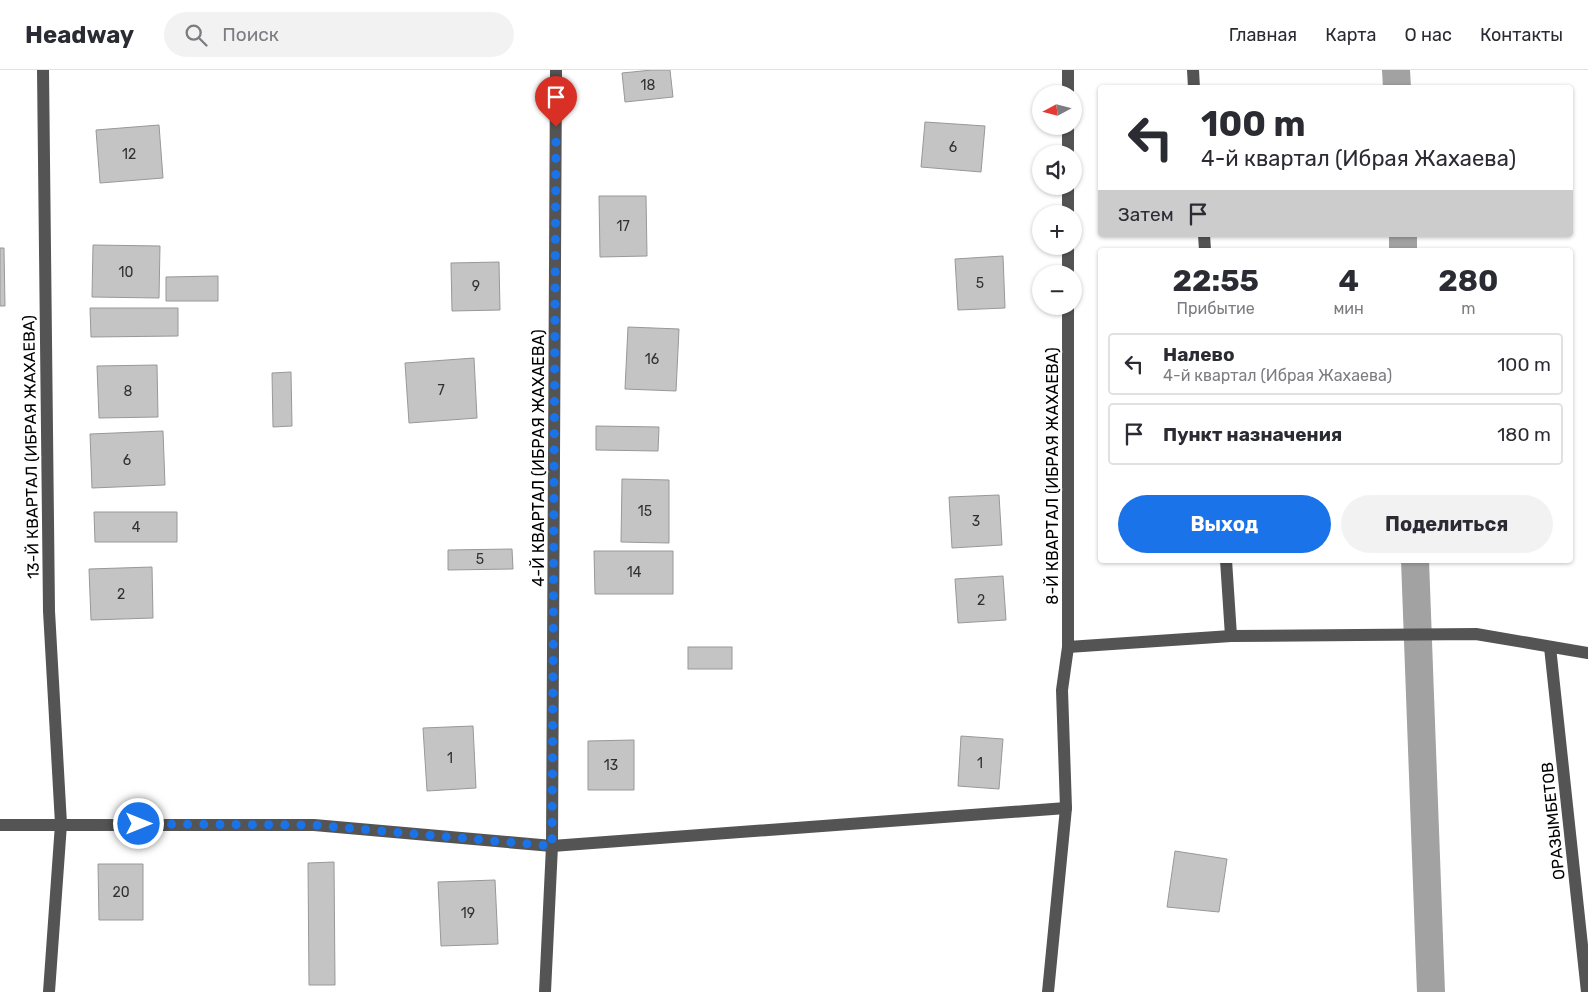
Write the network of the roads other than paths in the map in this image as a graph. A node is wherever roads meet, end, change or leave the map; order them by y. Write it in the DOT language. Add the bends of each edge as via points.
graph roads {
  1 [pos="44,70"];
  2 [pos="556,70"];
  3 [pos="1068,70"];
  4 [pos="1193,70"];
  5 [pos="1068,85"];
  6 [pos="1194,85"];
  7 [pos="1068,315"];
  8 [pos="1226,563"];
  9 [pos="1231,636"];
  10 [pos="1550,646"];
  11 [pos="1068,647"];
  12 [pos="1588,653"];
  13 [pos="1066,808"];
  14 [pos="61,824"];
  15 [pos="0,825"];
  16 [pos="552,846"];
  17 [pos="49,992"];
  18 [pos="545,992"];
  19 [pos="1048,992"];
  20 [pos="1587,992"];
  1 -- 14 [label="street, 13-Й КВАРТАЛ (ИБРАЯ ЖАХАЕВА)" via="48,611"];
  2 -- 16 [label="street, 4-Й КВАРТАЛ (ИБРАЯ ЖАХАЕВА)"];
  3 -- 5 [label="street"];
  4 -- 6 [label="street"];
  7 -- 11 [label="street, 8-Й КВАРТАЛ (ИБРАЯ ЖАХАЕВА)"];
  8 -- 9 [label="street"];
  9 -- 10 [label="street" via="1476,634"];
  9 -- 11 [label="street"];
  10 -- 12 [label="street"];
  10 -- 20 [label="street, ОРАЗЫМБЕТОВ"];
  11 -- 13 [label="street, 8-Й КВАРТАЛ (ИБРАЯ ЖАХАЕВА)" via="1062,690"];
  13 -- 16 [label="street"];
  13 -- 19 [label="street, 8-Й КВАРТАЛ (ИБРАЯ ЖАХАЕВА)"];
  14 -- 15 [label="street"];
  14 -- 16 [label="street" via="314,825"];
  14 -- 17 [label="street, 13-Й КВАРТАЛ (ИБРАЯ ЖАХАЕВА)"];
  16 -- 18 [label="street, 4-Й КВАРТАЛ (ИБРАЯ ЖАХАЕВА)"];
}
